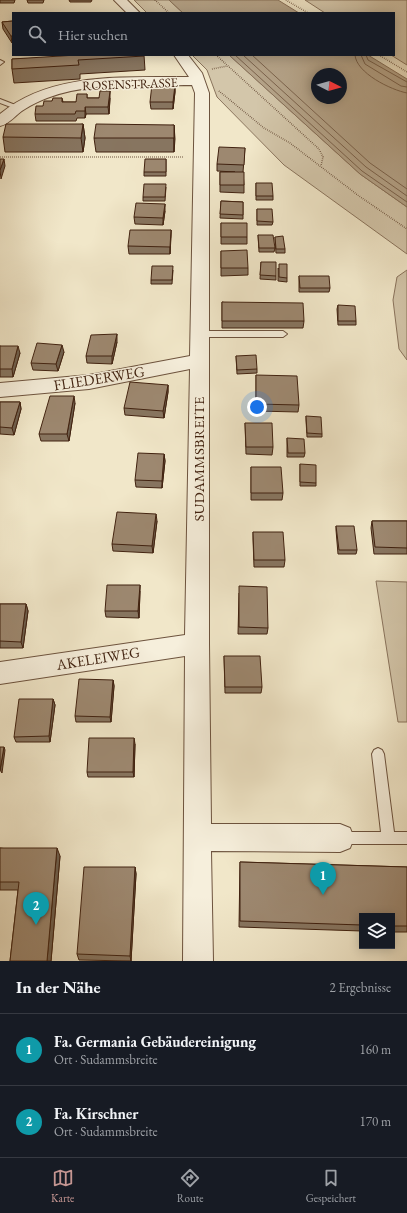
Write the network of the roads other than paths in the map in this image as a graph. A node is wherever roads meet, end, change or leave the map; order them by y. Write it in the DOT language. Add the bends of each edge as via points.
graph roads {
  1 [pos="120,0"];
  2 [pos="133,12"];
  3 [pos="181,56"];
  4 [pos="199,81"];
  5 [pos="0,100"];
  6 [pos="16,107"];
  7 [pos="0,122"];
  8 [pos="199,334"];
  9 [pos="283,334"];
  10 [pos="198,361"];
  11 [pos="0,390"];
  12 [pos="197,644"];
  13 [pos="0,673"];
  14 [pos="378,754"];
  15 [pos="198,837"];
  16 [pos="340,838"];
  17 [pos="388,838"];
  18 [pos="407,838"];
  19 [pos="198,961"];
  1 -- 2 [label="street"];
  3 -- 4 [label="street"];
  4 -- 6 [label="street, ROSENSTRASSE" via="70,87 38,96"];
  4 -- 8 [label="street, SUDAMMSBREITE" via="202,93"];
  5 -- 6 [label="lane"];
  6 -- 7 [label="street, ROSENSTRASSE"];
  8 -- 9 [label="lane"];
  8 -- 10 [label="street, SUDAMMSBREITE"];
  10 -- 11 [label="street, FLIEDERWEG" via="89,382"];
  10 -- 12 [label="street, SUDAMMSBREITE"];
  12 -- 13 [label="street, AKELEIWEG" via="127,652"];
  12 -- 15 [label="street, SUDAMMSBREITE"];
  14 -- 17 [label="lane"];
  15 -- 16 [label="street"];
  15 -- 19 [label="street, SUDAMMSBREITE"];
  16 -- 17 [label="lane"];
  17 -- 18 [label="lane"];
}
